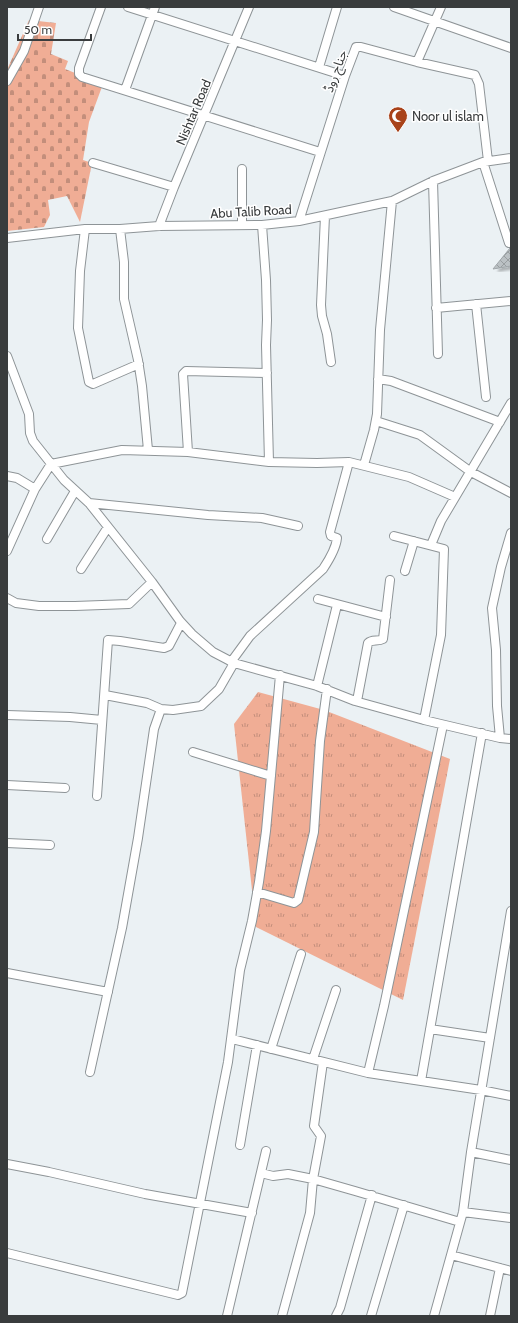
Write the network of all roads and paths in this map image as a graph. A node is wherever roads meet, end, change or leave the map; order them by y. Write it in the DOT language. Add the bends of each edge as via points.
graph roads {
  1 [pos="39,7"];
  2 [pos="101,7"];
  3 [pos="128,7"];
  4 [pos="248,7"];
  5 [pos="337,7"];
  6 [pos="394,7"];
  7 [pos="441,7"];
  8 [pos="153,11"];
  9 [pos="435,21"];
  10 [pos="235,41"];
  11 [pos="511,48"];
  12 [pos="417,62"];
  13 [pos="319,67"];
  14 [pos="345,76"];
  15 [pos="7,81"];
  16 [pos="125,90"];
  17 [pos="204,116"];
  18 [pos="320,152"];
  19 [pos="511,158"];
  20 [pos="486,161"];
  21 [pos="93,163"];
  22 [pos="242,169"];
  23 [pos="433,180"];
  24 [pos="174,188"];
  25 [pos="392,201"];
  26 [pos="325,216"];
  27 [pos="299,221"];
  28 [pos="242,225"];
  29 [pos="262,225"];
  30 [pos="160,226"];
  31 [pos="85,229"];
  32 [pos="120,229"];
  33 [pos="7,238"];
  34 [pos="509,243"];
  35 [pos="511,301"];
  36 [pos="476,304"];
  37 [pos="436,308"];
  38 [pos="438,354"];
  39 [pos="7,356"];
  40 [pos="331,362"];
  41 [pos="139,364"];
  42 [pos="267,374"];
  43 [pos="378,379"];
  44 [pos="486,396"];
  45 [pos="511,403"];
  46 [pos="376,421"];
  47 [pos="500,422"];
  48 [pos="148,450"];
  49 [pos="188,452"];
  50 [pos="269,462"];
  51 [pos="349,462"];
  52 [pos="51,464"];
  53 [pos="364,465"];
  54 [pos="471,472"];
  55 [pos="7,476"];
  56 [pos="34,489"];
  57 [pos="75,490"];
  58 [pos="511,493"];
  59 [pos="455,497"];
  60 [pos="89,504"];
  61 [pos="298,526"];
  62 [pos="108,527"];
  63 [pos="511,533"];
  64 [pos="394,536"];
  65 [pos="47,539"];
  66 [pos="414,541"];
  67 [pos="431,545"];
  68 [pos="7,551"];
  69 [pos="81,569"];
  70 [pos="405,571"];
  71 [pos="390,580"];
  72 [pos="152,582"];
  73 [pos="7,598"];
  74 [pos="318,599"];
  75 [pos="337,605"];
  76 [pos="386,617"];
  77 [pos="181,623"];
  78 [pos="232,662"];
  79 [pos="280,675"];
  80 [pos="317,686"];
  81 [pos="327,689"];
  82 [pos="105,695"];
  83 [pos="357,701"];
  84 [pos="161,709"];
  85 [pos="7,715"];
  86 [pos="102,720"];
  87 [pos="424,720"];
  88 [pos="443,724"];
  89 [pos="482,733"];
  90 [pos="500,738"];
  91 [pos="511,739"];
  92 [pos="193,752"];
  93 [pos="271,776"];
  94 [pos="7,785"];
  95 [pos="65,788"];
  96 [pos="97,796"];
  97 [pos="7,843"];
  98 [pos="50,845"];
  99 [pos="257,892"];
  100 [pos="511,912"];
  101 [pos="301,954"];
  102 [pos="7,973"];
  103 [pos="336,990"];
  104 [pos="108,992"];
  105 [pos="430,1029"];
  106 [pos="490,1038"];
  107 [pos="232,1039"];
  108 [pos="257,1045"];
  109 [pos="271,1048"];
  110 [pos="313,1059"];
  111 [pos="323,1062"];
  112 [pos="90,1072"];
  113 [pos="368,1073"];
  114 [pos="421,1082"];
  115 [pos="481,1090"];
  116 [pos="511,1096"];
  117 [pos="240,1146"];
  118 [pos="266,1151"];
  119 [pos="471,1152"];
  120 [pos="511,1160"];
  121 [pos="7,1164"];
  122 [pos="261,1174"];
  123 [pos="313,1180"];
  124 [pos="372,1195"];
  125 [pos="200,1204"];
  126 [pos="404,1205"];
  127 [pos="463,1212"];
  128 [pos="252,1213"];
  129 [pos="511,1218"];
  130 [pos="460,1222"];
  131 [pos="7,1253"];
  132 [pos="451,1255"];
  133 [pos="500,1268"];
  134 [pos="511,1271"];
  135 [pos="227,1316"];
  136 [pos="282,1316"];
  137 [pos="336,1316"];
  138 [pos="371,1316"];
  139 [pos="434,1316"];
  140 [pos="490,1316"];
  1 -- 15 [label="street" via="24,51"];
  2 -- 16 [label="street" via="79,68 80,74 82,77"];
  3 -- 8 [label="street"];
  4 -- 10 [label="street, Nishtar Road"];
  5 -- 13 [label="street"];
  6 -- 9 [label="street"];
  7 -- 9 [label="street"];
  8 -- 10 [label="street"];
  8 -- 16 [label="street"];
  9 -- 11 [label="street"];
  9 -- 12 [label="street"];
  10 -- 13 [label="street"];
  10 -- 17 [label="street, Nishtar Road"];
  12 -- 14 [label="street, جناح روڈ" via="356,47"];
  12 -- 20 [label="street" via="475,75 479,84"];
  13 -- 14 [label="street"];
  14 -- 18 [label="street, جناح روڈ"];
  16 -- 17 [label="street"];
  17 -- 18 [label="street"];
  17 -- 24 [label="street, Nishtar Road"];
  18 -- 27 [label="street, جناح روڈ"];
  19 -- 20 [label="street, Abu Talib Road"];
  20 -- 23 [label="street, Abu Talib Road"];
  20 -- 34 [label="street"];
  21 -- 24 [label="street"];
  22 -- 28 [label="street"];
  23 -- 25 [label="street, Abu Talib Road"];
  23 -- 37 [label="street"];
  24 -- 30 [label="street, Nishtar Road"];
  25 -- 26 [label="street, Abu Talib Road"];
  25 -- 43 [label="street"];
  26 -- 27 [label="street, Abu Talib Road"];
  26 -- 40 [label="street" via="321,305"];
  27 -- 29 [label="street, Abu Talib Road"];
  28 -- 29 [label="street, Abu Talib Road"];
  28 -- 30 [label="street, Abu Talib Road"];
  29 -- 42 [label="street" via="266,280"];
  30 -- 32 [label="street, Abu Talib Road"];
  31 -- 32 [label="street, Abu Talib Road"];
  31 -- 33 [label="street, Abu Talib Road"];
  31 -- 41 [label="street" via="80,271 78,328 89,382 93,384"];
  32 -- 41 [label="street" via="124,262 124,299"];
  35 -- 36 [label="street"];
  36 -- 37 [label="street"];
  36 -- 44 [label="street"];
  37 -- 38 [label="street"];
  39 -- 52 [label="street" via="29,414 33,441"];
  41 -- 48 [label="street"];
  42 -- 49 [label="street" via="186,371 183,374"];
  42 -- 50 [label="street"];
  43 -- 46 [label="street"];
  43 -- 47 [label="street" via="391,381"];
  45 -- 47 [label="street"];
  46 -- 53 [label="street"];
  46 -- 54 [label="street" via="420,435"];
  47 -- 54 [label="street"];
  48 -- 49 [label="street"];
  48 -- 52 [label="street" via="122,450"];
  49 -- 50 [label="street"];
  50 -- 51 [label="street"];
  51 -- 53 [label="street"];
  51 -- 78 [label="street" via="330,532 331,536 337,538 336,544 326,564 250,636"];
  52 -- 56 [label="street"];
  52 -- 57 [label="street"];
  53 -- 59 [label="street" via="409,477"];
  54 -- 58 [label="street"];
  54 -- 59 [label="street"];
  55 -- 56 [label="street" via="17,478"];
  56 -- 68 [label="street"];
  57 -- 60 [label="street"];
  57 -- 65 [label="street"];
  59 -- 67 [label="street"];
  60 -- 61 [label="street" via="262,518"];
  60 -- 62 [label="street"];
  62 -- 69 [label="street"];
  62 -- 72 [label="street"];
  63 -- 90 [label="street" via="492,608"];
  64 -- 66 [label="street"];
  66 -- 67 [label="street"];
  66 -- 70 [label="street"];
  67 -- 87 [label="street" via="444,549 442,613 441,635"];
  71 -- 76 [label="street"];
  72 -- 73 [label="street" via="129,604 39,606 16,603"];
  72 -- 77 [label="street"];
  74 -- 75 [label="street"];
  75 -- 76 [label="street"];
  75 -- 80 [label="street"];
  76 -- 83 [label="street" via="383,639 368,643"];
  77 -- 78 [label="street" via="213,652"];
  77 -- 82 [label="street" via="169,646 164,648 108,640"];
  78 -- 79 [label="street"];
  78 -- 84 [label="street" via="219,689 201,706"];
  79 -- 80 [label="street"];
  79 -- 93 [label="street"];
  80 -- 81 [label="street"];
  81 -- 83 [label="street"];
  81 -- 99 [label="street" via="320,742 314,832 298,900 294,903"];
  82 -- 84 [label="street" via="147,703"];
  82 -- 86 [label="street"];
  83 -- 87 [label="street"];
  84 -- 104 [label="street" via="154,729 129,890"];
  85 -- 86 [label="street"];
  86 -- 96 [label="street"];
  87 -- 88 [label="street"];
  88 -- 89 [label="street"];
  88 -- 113 [label="street"];
  89 -- 90 [label="street"];
  89 -- 105 [label="street"];
  90 -- 91 [label="street"];
  92 -- 93 [label="street"];
  93 -- 99 [label="street" via="265,843"];
  94 -- 95 [label="street"];
  97 -- 98 [label="street"];
  99 -- 107 [label="street" via="240,970"];
  100 -- 106 [label="street"];
  101 -- 109 [label="street"];
  102 -- 104 [label="street"];
  103 -- 110 [label="street"];
  104 -- 112 [label="street"];
  105 -- 106 [label="street"];
  105 -- 114 [label="street"];
  106 -- 115 [label="street"];
  107 -- 108 [label="street"];
  107 -- 125 [label="street"];
  108 -- 109 [label="street"];
  108 -- 117 [label="street"];
  109 -- 110 [label="street"];
  110 -- 111 [label="street"];
  111 -- 113 [label="street"];
  111 -- 123 [label="street" via="314,1126 321,1136"];
  113 -- 114 [label="street"];
  114 -- 115 [label="street"];
  115 -- 116 [label="street"];
  115 -- 119 [label="street"];
  118 -- 122 [label="street"];
  119 -- 120 [label="street"];
  119 -- 127 [label="street"];
  121 -- 125 [label="street"];
  122 -- 123 [label="street" via="288,1174"];
  122 -- 128 [label="street"];
  123 -- 124 [label="street"];
  123 -- 136 [label="street" via="310,1213"];
  124 -- 126 [label="street"];
  124 -- 137 [label="street"];
  125 -- 128 [label="street"];
  125 -- 131 [label="street" via="182,1293 178,1295"];
  126 -- 130 [label="street"];
  126 -- 138 [label="street"];
  127 -- 129 [label="street"];
  127 -- 130 [label="street"];
  128 -- 135 [label="street"];
  130 -- 132 [label="street"];
  132 -- 133 [label="street"];
  132 -- 139 [label="street"];
  133 -- 134 [label="street"];
  133 -- 140 [label="street"];
}
